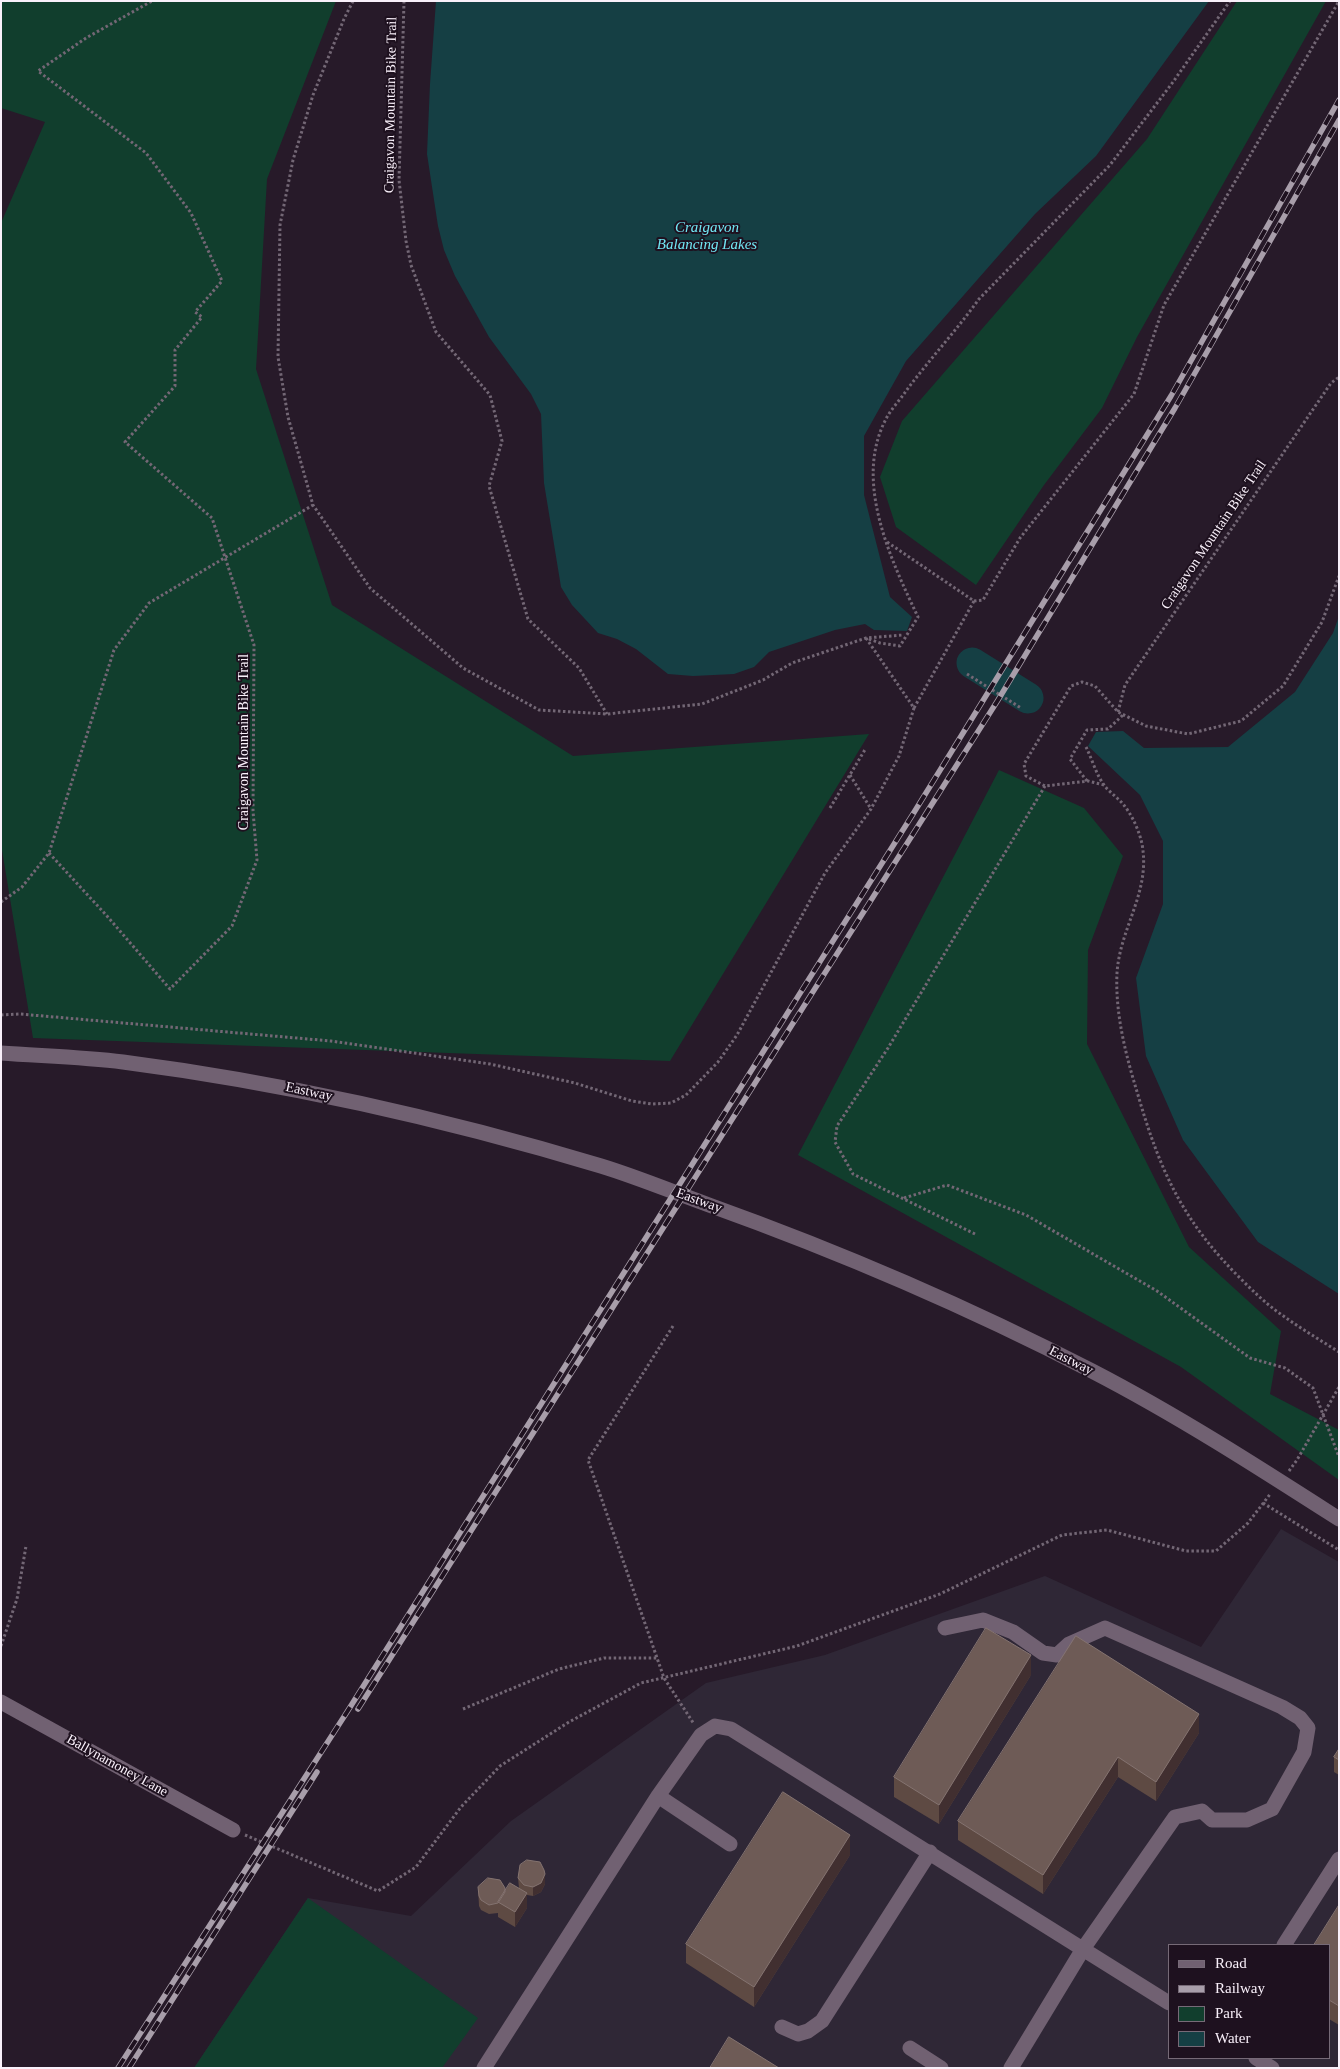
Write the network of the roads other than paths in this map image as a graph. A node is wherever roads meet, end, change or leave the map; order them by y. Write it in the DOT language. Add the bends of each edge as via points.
graph roads {
  1 [pos="1,1052"];
  2 [pos="1339,1519"];
  3 [pos="946,1628"];
  4 [pos="1,1702"];
  5 [pos="658,1796"];
  6 [pos="233,1830"];
  7 [pos="730,1844"];
  8 [pos="930,1852"];
  9 [pos="1339,1859"];
  10 [pos="1285,1944"];
  11 [pos="1084,1949"];
  12 [pos="1168,2002"];
  13 [pos="782,2027"];
  14 [pos="910,2048"];
  15 [pos="1258,2059"];
  16 [pos="484,2068"];
  17 [pos="941,2068"];
  18 [pos="1010,2068"];
  19 [pos="1272,2068"];
  1 -- 2 [label="street, Eastway" via="120,1061 281,1086 485,1133 605,1167 793,1235 940,1297 1030,1340 1250,1461"];
  3 -- 11 [label="street" via="983,1620 1013,1632 1043,1654 1057,1655 1069,1644 1105,1628 1282,1707 1300,1718 1308,1728 1304,1752 1272,1809 1247,1820 1212,1820 1202,1811 1175,1817"];
  4 -- 6 [label="street, Ballynamoney Lane"];
  5 -- 7 [label="street"];
  5 -- 8 [label="street" via="701,1734 715,1726 731,1729"];
  5 -- 16 [label="street"];
  8 -- 11 [label="street"];
  8 -- 13 [label="street" via="822,2021 808,2032 798,2034"];
  9 -- 10 [label="street"];
  11 -- 12 [label="street"];
  11 -- 18 [label="street"];
  14 -- 17 [label="street"];
  15 -- 19 [label="street"];
}
